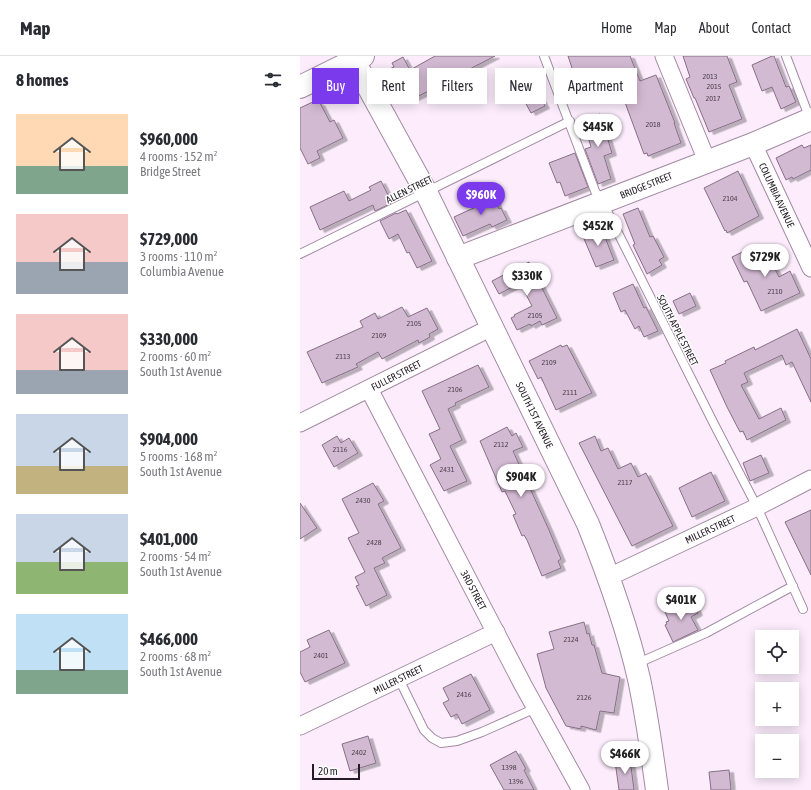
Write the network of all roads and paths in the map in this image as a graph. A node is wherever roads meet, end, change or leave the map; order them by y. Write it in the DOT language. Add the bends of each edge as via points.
graph roads {
  1 [pos="544,56"];
  2 [pos="664,56"];
  3 [pos="786,56"];
  4 [pos="358,58"];
  5 [pos="300,87"];
  6 [pos="811,119"];
  7 [pos="570,121"];
  8 [pos="753,144"];
  9 [pos="707,161"];
  10 [pos="426,192"];
  11 [pos="603,202"];
  12 [pos="300,254"];
  13 [pos="458,258"];
  14 [pos="811,268"];
  15 [pos="492,327"];
  16 [pos="369,389"];
  17 [pos="300,423"];
  18 [pos="811,479"];
  19 [pos="757,507"];
  20 [pos="609,577"];
  21 [pos="793,586"];
  22 [pos="803,609"];
  23 [pos="496,632"];
  24 [pos="635,664"];
  25 [pos="399,679"];
  26 [pos="536,708"];
  27 [pos="300,726"];
  28 [pos="581,790"];
  29 [pos="657,790"];
  1 -- 7 [label="lane, SOUTH APPLE STREET"];
  2 -- 9 [label="street"];
  3 -- 6 [label="lane"];
  4 -- 5 [label="main road"];
  4 -- 10 [label="main road, SOUTH 1ST AVENUE"];
  6 -- 8 [label="main road, BRIDGE STREET"];
  7 -- 10 [label="lane, ALLEN STREET"];
  7 -- 11 [label="lane, SOUTH APPLE STREET" via="596,191"];
  8 -- 9 [label="main road, BRIDGE STREET"];
  8 -- 14 [label="street, COLUMBIA AVENUE"];
  9 -- 11 [label="main road, BRIDGE STREET"];
  10 -- 12 [label="lane, ALLEN STREET"];
  10 -- 13 [label="main road, SOUTH 1ST AVENUE"];
  11 -- 13 [label="main road, BRIDGE STREET"];
  11 -- 19 [label="lane, SOUTH APPLE STREET"];
  13 -- 15 [label="main road, SOUTH 1ST AVENUE"];
  15 -- 16 [label="street, FULLER STREET"];
  15 -- 20 [label="main road, SOUTH 1ST AVENUE" via="588,524"];
  16 -- 17 [label="street, FULLER STREET"];
  16 -- 23 [label="street, 3RD STREET"];
  18 -- 19 [label="street, MILLER STREET"];
  19 -- 20 [label="street, MILLER STREET"];
  19 -- 21 [label="lane, SOUTH APPLE STREET"];
  20 -- 24 [label="main road, SOUTH 1ST AVENUE"];
  21 -- 22 [label="lane, SOUTH APPLE STREET"];
  21 -- 24 [label="lane" via="706,632"];
  23 -- 25 [label="street, MILLER STREET"];
  23 -- 26 [label="street, 3RD STREET"];
  24 -- 29 [label="main road, SOUTH 1ST AVENUE"];
  25 -- 26 [label="lane" via="424,730 442,743 457,741 482,732"];
  25 -- 27 [label="street, MILLER STREET"];
  26 -- 28 [label="street, 3RD STREET"];
}
